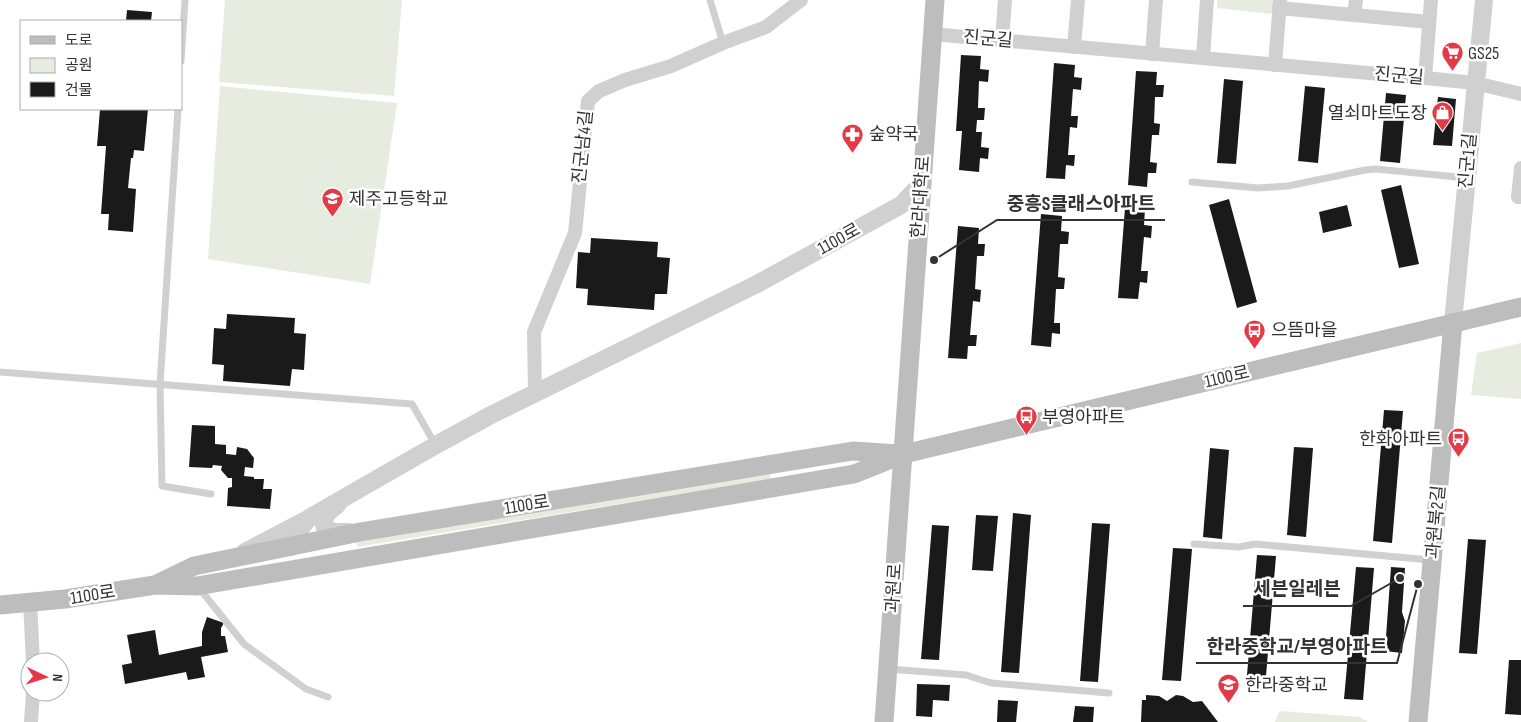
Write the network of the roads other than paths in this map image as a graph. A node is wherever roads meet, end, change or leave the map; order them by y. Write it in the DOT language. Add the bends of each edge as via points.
graph roads {
  1 [pos="185,0"];
  2 [pos="710,0"];
  3 [pos="801,0"];
  4 [pos="935,0"];
  5 [pos="1005,0"];
  6 [pos="1078,0"];
  7 [pos="1156,0"];
  8 [pos="1207,0"];
  9 [pos="1356,0"];
  10 [pos="1431,0"];
  11 [pos="1484,0"];
  12 [pos="1280,4"];
  13 [pos="1354,15"];
  14 [pos="1429,22"];
  15 [pos="932,34"];
  16 [pos="1002,40"];
  17 [pos="723,43"];
  18 [pos="182,46"];
  19 [pos="1074,47"];
  20 [pos="1152,54"];
  21 [pos="1203,58"];
  22 [pos="1276,65"];
  23 [pos="1425,78"];
  24 [pos="1475,84"];
  25 [pos="1521,94"];
  26 [pos="178,110"];
  27 [pos="1521,168"];
  28 [pos="1467,178"];
  29 [pos="1192,182"];
  30 [pos="921,184"];
  31 [pos="1521,197"];
  32 [pos="1521,307"];
  33 [pos="1453,323"];
  34 [pos="0,372"];
  35 [pos="160,384"];
  36 [pos="535,394"];
  37 [pos="436,445"];
  38 [pos="904,454"];
  39 [pos="351,493"];
  40 [pos="211,494"];
  41 [pos="309,518"];
  42 [pos="360,532"];
  43 [pos="1194,544"];
  44 [pos="291,547"];
  45 [pos="231,558"];
  46 [pos="1433,560"];
  47 [pos="296,568"];
  48 [pos="155,585"];
  49 [pos="197,586"];
  50 [pos="30,602"];
  51 [pos="0,605"];
  52 [pos="32,652"];
  53 [pos="888,669"];
  54 [pos="1109,693"];
  55 [pos="328,697"];
  56 [pos="32,702"];
  57 [pos="31,722"];
  58 [pos="884,722"];
  59 [pos="1418,722"];
  1 -- 18 [label="lane"];
  2 -- 17 [label="lane"];
  3 -- 17 [label="street, 진군남4길" via="766,27"];
  4 -- 15 [label="main road, 한라대학로"];
  5 -- 16 [label="street"];
  6 -- 19 [label="street"];
  7 -- 20 [label="street"];
  8 -- 21 [label="street"];
  9 -- 13 [label="street"];
  10 -- 14 [label="street"];
  11 -- 24 [label="street, 진군1길"];
  12 -- 13 [label="street"];
  12 -- 22 [label="street"];
  13 -- 14 [label="street"];
  14 -- 23 [label="street"];
  15 -- 16 [label="street, 진군길"];
  15 -- 30 [label="main road, 한라대학로"];
  16 -- 19 [label="street, 진군길"];
  17 -- 36 [label="street, 진군남4길" via="671,66 616,83 588,101 575,233 534,332"];
  19 -- 20 [label="street, 진군길"];
  20 -- 21 [label="street, 진군길"];
  21 -- 22 [label="street, 진군길"];
  22 -- 23 [label="street, 진군길"];
  23 -- 24 [label="street, 진군길"];
  24 -- 25 [label="street, 진군길"];
  24 -- 28 [label="street, 진군1길"];
  26 -- 35 [label="lane"];
  27 -- 31 [label="street" via="1518,197"];
  28 -- 29 [label="lane" via="1376,169 1288,186 1258,188"];
  28 -- 33 [label="street, 진군1길"];
  30 -- 36 [label="street, 1100로" via="902,204 757,284"];
  30 -- 38 [label="main road, 한라대학로"];
  32 -- 33 [label="main road, 1100로"];
  33 -- 38 [label="main road, 1100로"];
  33 -- 46 [label="main road, 과원북2길"];
  34 -- 35 [label="lane"];
  35 -- 37 [label="lane" via="412,404"];
  35 -- 40 [label="lane" via="162,486"];
  36 -- 37 [label="street, 1100로"];
  37 -- 39 [label="street, 1100로"];
  38 -- 42 [label="main road, 1100로" via="853,451"];
  38 -- 47 [label="main road, 1100로" via="854,474"];
  38 -- 53 [label="main road, 과원로"];
  39 -- 41 [label="street"];
  39 -- 42 [label="street" via="327,513 324,524 334,532"];
  41 -- 44 [label="street"];
  41 -- 45 [label="street"];
  42 -- 44 [label="main road, 1100로"];
  43 -- 46 [label="lane" via="1239,547 1255,544"];
  44 -- 45 [label="main road, 1100로"];
  44 -- 47 [label="main road"];
  45 -- 48 [label="main road, 1100로" via="194,566"];
  46 -- 59 [label="main road, 과원북2길"];
  47 -- 49 [label="main road, 1100로"];
  48 -- 49 [label="main road, 1100로"];
  48 -- 50 [label="main road, 1100로"];
  49 -- 55 [label="lane" via="244,644 306,689"];
  50 -- 51 [label="main road, 1100로"];
  50 -- 52 [label="street"];
  53 -- 54 [label="lane" via="966,675 991,683"];
  53 -- 58 [label="main road, 과원로"];
  56 -- 57 [label="street"];
}
